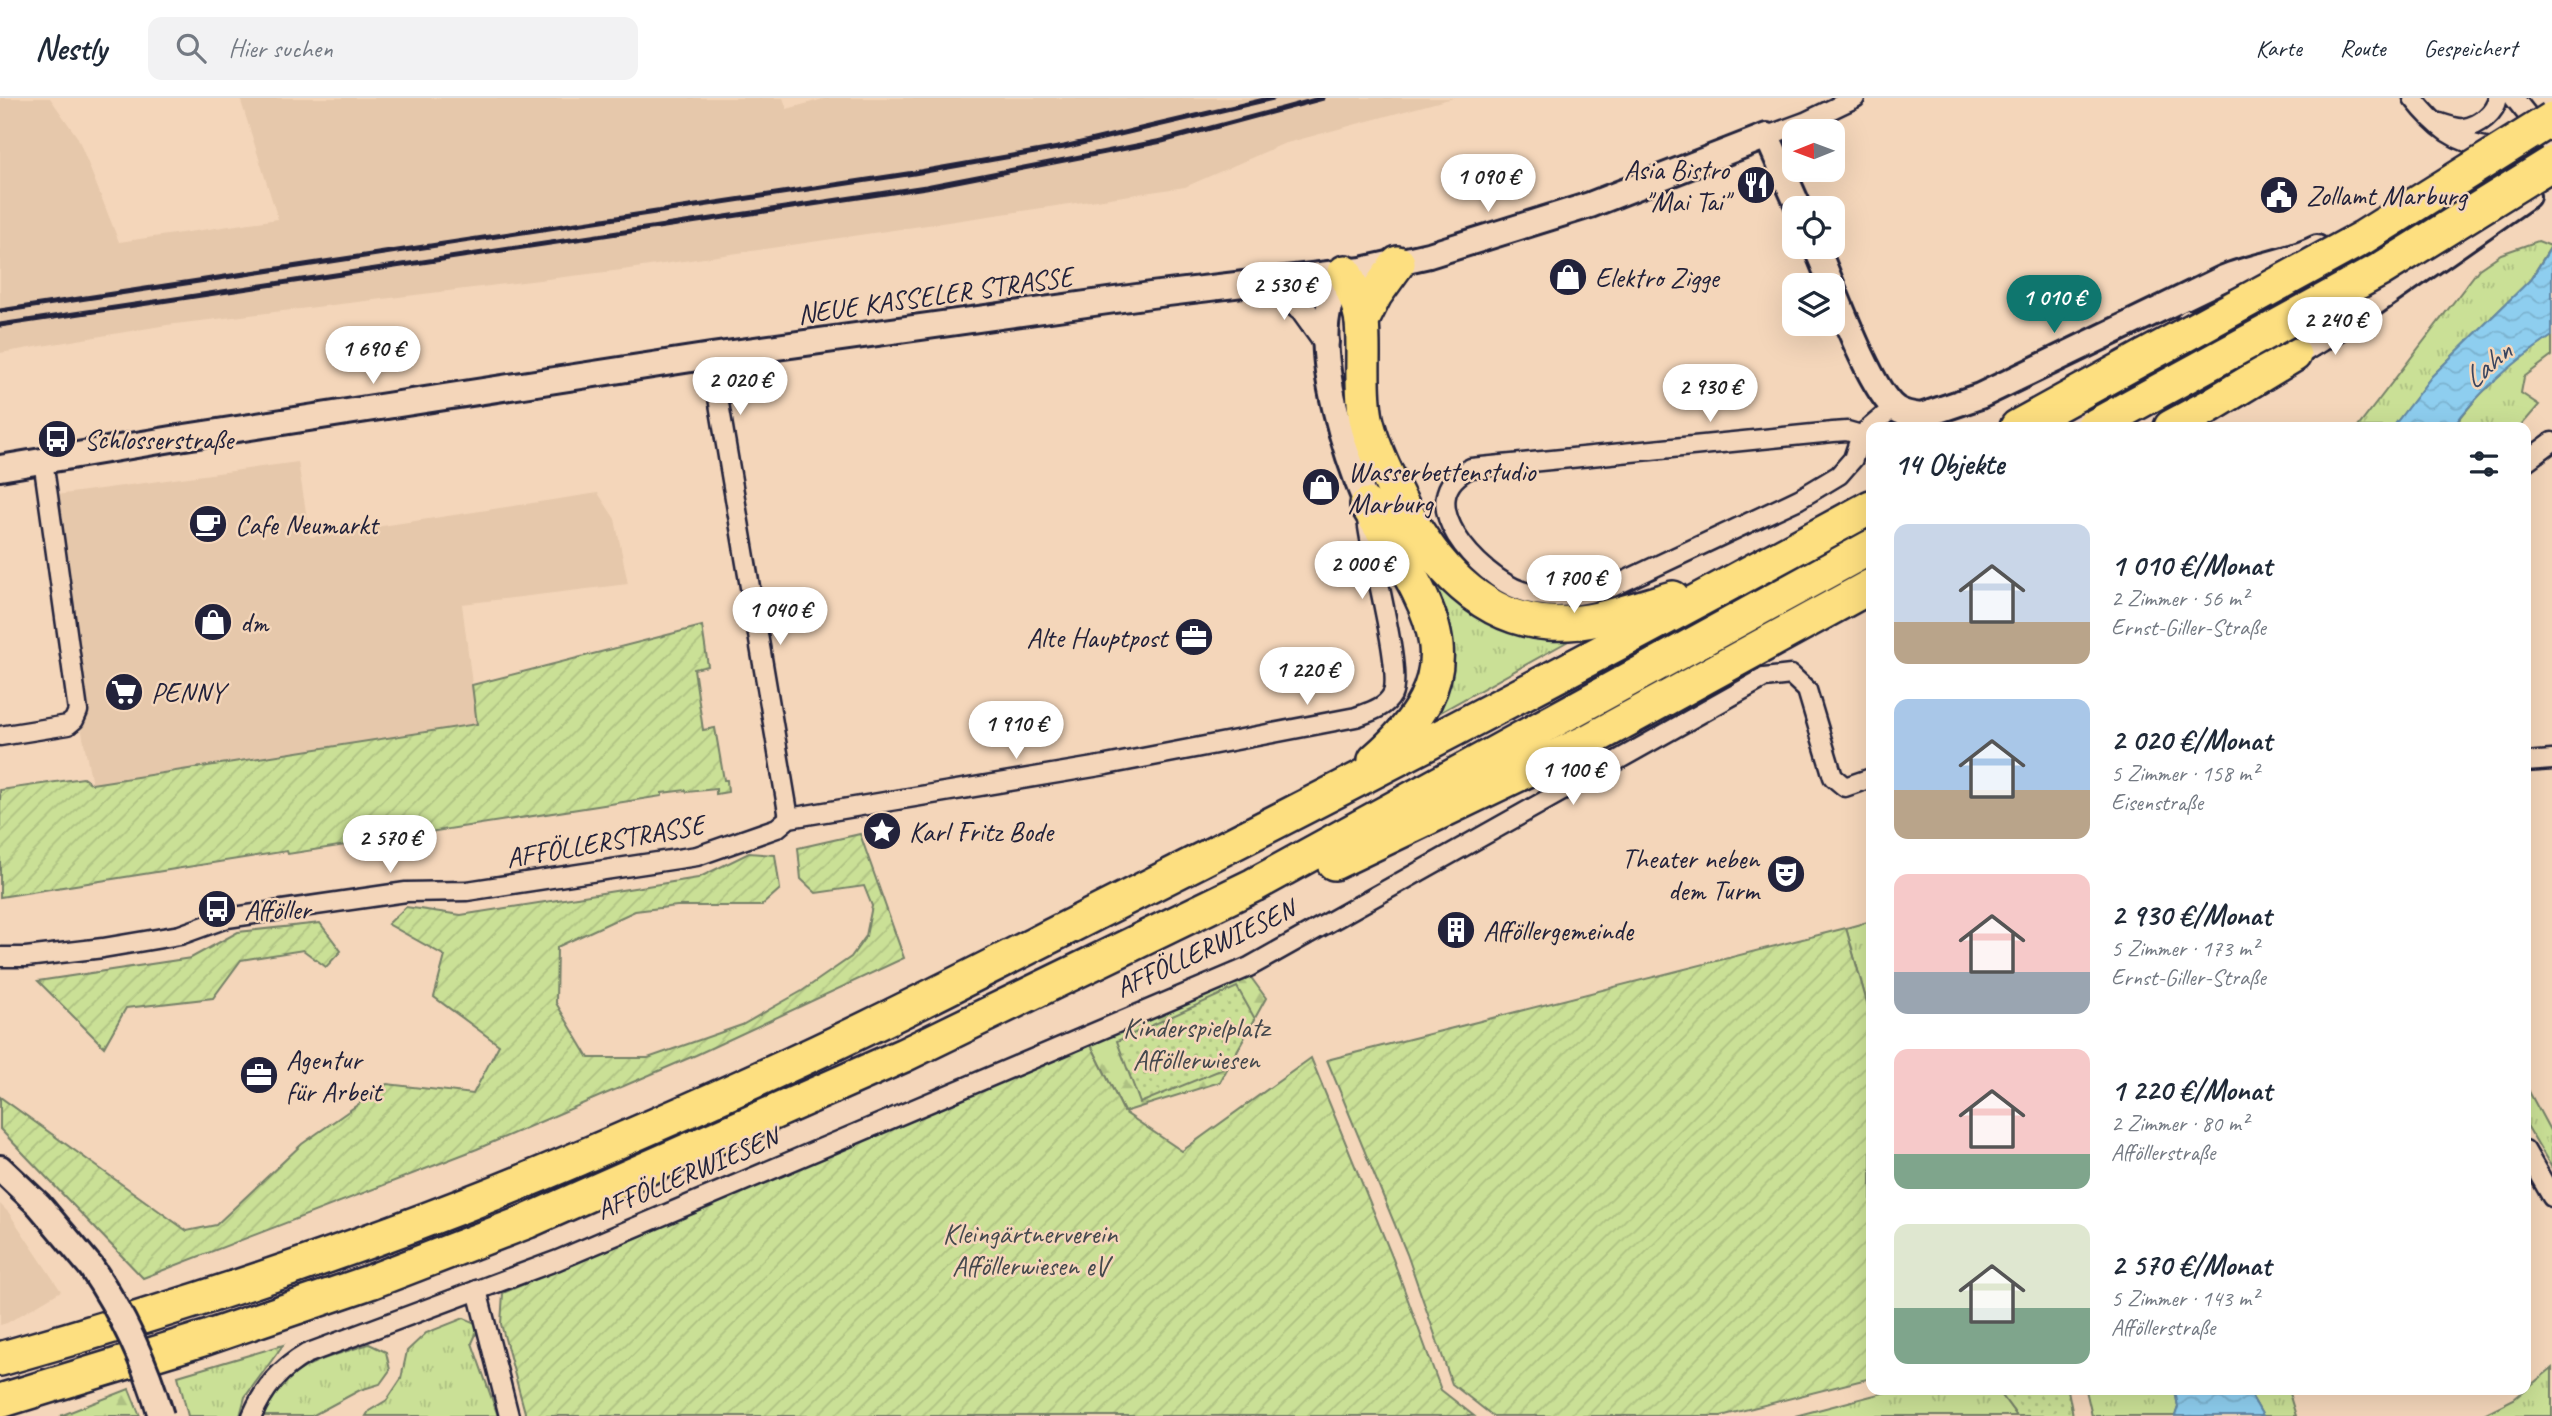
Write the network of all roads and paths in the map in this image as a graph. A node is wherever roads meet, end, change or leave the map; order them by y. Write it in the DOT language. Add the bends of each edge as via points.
graph roads {
  1 [pos="1855,98"];
  2 [pos="2413,98"];
  3 [pos="2498,98"];
  4 [pos="2514,98"];
  5 [pos="2430,120"];
  6 [pos="1767,136"];
  7 [pos="2552,142"];
  8 [pos="2491,148"];
  9 [pos="2552,179"];
  10 [pos="1794,196"];
  11 [pos="1821,259"];
  12 [pos="1398,263"];
  13 [pos="1345,272"];
  14 [pos="1265,280"];
  15 [pos="2147,314"];
  16 [pos="1362,321"];
  17 [pos="1325,341"];
  18 [pos="2294,355"];
  19 [pos="711,356"];
  20 [pos="1894,407"];
  21 [pos="1876,422"];
  22 [pos="2026,422"];
  23 [pos="2102,422"];
  24 [pos="2181,422"];
  25 [pos="1866,431"];
  26 [pos="1861,435"];
  27 [pos="2552,442"];
  28 [pos="2531,458"];
  29 [pos="43,460"];
  30 [pos="0,468"];
  31 [pos="1367,505"];
  32 [pos="1866,510"];
  33 [pos="1866,550"];
  34 [pos="1744,576"];
  35 [pos="1866,589"];
  36 [pos="0,736"];
  37 [pos="2552,760"];
  38 [pos="2531,762"];
  39 [pos="1866,780"];
  40 [pos="1338,791"];
  41 [pos="789,818"];
  42 [pos="1254,884"];
  43 [pos="0,957"];
  44 [pos="2531,1160"];
  45 [pos="0,1168"];
  46 [pos="2552,1197"];
  47 [pos="477,1290"];
  48 [pos="0,1359"];
  49 [pos="0,1401"];
  50 [pos="161,1416"];
  51 [pos="252,1416"];
  52 [pos="509,1416"];
  1 -- 6 [label="street, NEUE KASSELER STRASSE"];
  2 -- 5 [label="street"];
  3 -- 5 [label="street" via="2488,116 2465,128"];
  4 -- 7 [label="street"];
  5 -- 8 [label="street" via="2461,142"];
  6 -- 10 [label="main road"];
  6 -- 12 [label="main road, NEUE KASSELER STRASSE" via="1590,205"];
  7 -- 8 [label="main road" via="2538,147"];
  7 -- 22 [label="highway, bridge" via="2362,238"];
  7 -- 23 [label="highway, bridge" via="2380,270"];
  8 -- 15 [label="main road" via="2302,256 2245,269"];
  9 -- 18 [label="main road"];
  11 -- 20 [label="main road" via="1870,371"];
  12 -- 13 [label="main road, NEUE KASSELER STRASSE"];
  12 -- 16 [label="highway" via="1374,295"];
  13 -- 14 [label="main road, NEUE KASSELER STRASSE"];
  13 -- 16 [label="highway"];
  13 -- 17 [label="main road" via="1329,308"];
  14 -- 17 [label="main road" via="1303,309"];
  14 -- 19 [label="main road, NEUE KASSELER STRASSE"];
  15 -- 18 [label="main road" via="2177,317 2272,355"];
  15 -- 20 [label="main road" via="1979,396 1921,416"];
  16 -- 34 [label="highway" via="1363,387 1371,439 1405,512 1435,557 1480,599 1527,619 1580,622"];
  17 -- 31 [label="main road" via="1345,448"];
  18 -- 24 [label="highway"];
  19 -- 29 [label="main road, NEUE KASSELER STRASSE"];
  19 -- 41 [label="street"];
  20 -- 21 [label="street"];
  25 -- 26 [label="street"];
  26 -- 26 [label="street" via="1833,432 1471,468 1451,481 1449,524 1461,545 1498,579 1522,591 1582,596 1612,587 1798,499 1839,475 1853,459"];
  27 -- 28 [label="street"];
  29 -- 30 [label="main road, NEUE KASSELER STRASSE"];
  29 -- 36 [label="street" via="78,712 68,724"];
  31 -- 40 [label="highway" via="1429,613 1437,665 1420,712 1402,735"];
  31 -- 41 [label="street, AFFÖLLERSTRASSE" via="1369,542 1395,671 1393,692 1376,709 1335,722 1106,765"];
  32 -- 34 [label="highway"];
  33 -- 42 [label="highway"];
  34 -- 40 [label="highway"];
  35 -- 42 [label="highway" via="1566,752 1325,868"];
  37 -- 38 [label="street"];
  39 -- 47 [label="street, AFFÖLLERWIESEN" via="1845,787 1833,777 1807,690 1791,675 1764,678 1248,967 558,1260"];
  40 -- 48 [label="highway" via="867,1028 572,1161 404,1228 239,1286"];
  41 -- 43 [label="street, AFFÖLLERSTRASSE" via="777,828 698,856 467,891 393,894 227,918 180,935 103,948"];
  42 -- 49 [label="highway" via="904,1055 528,1221 206,1338"];
  44 -- 46 [label="street"];
  45 -- 50 [label="main road, bridge" via="39,1205 116,1303 150,1378"];
  47 -- 51 [label="street, AFFÖLLERWIESEN" via="306,1354 284,1367"];
  47 -- 52 [label="street"];
}
